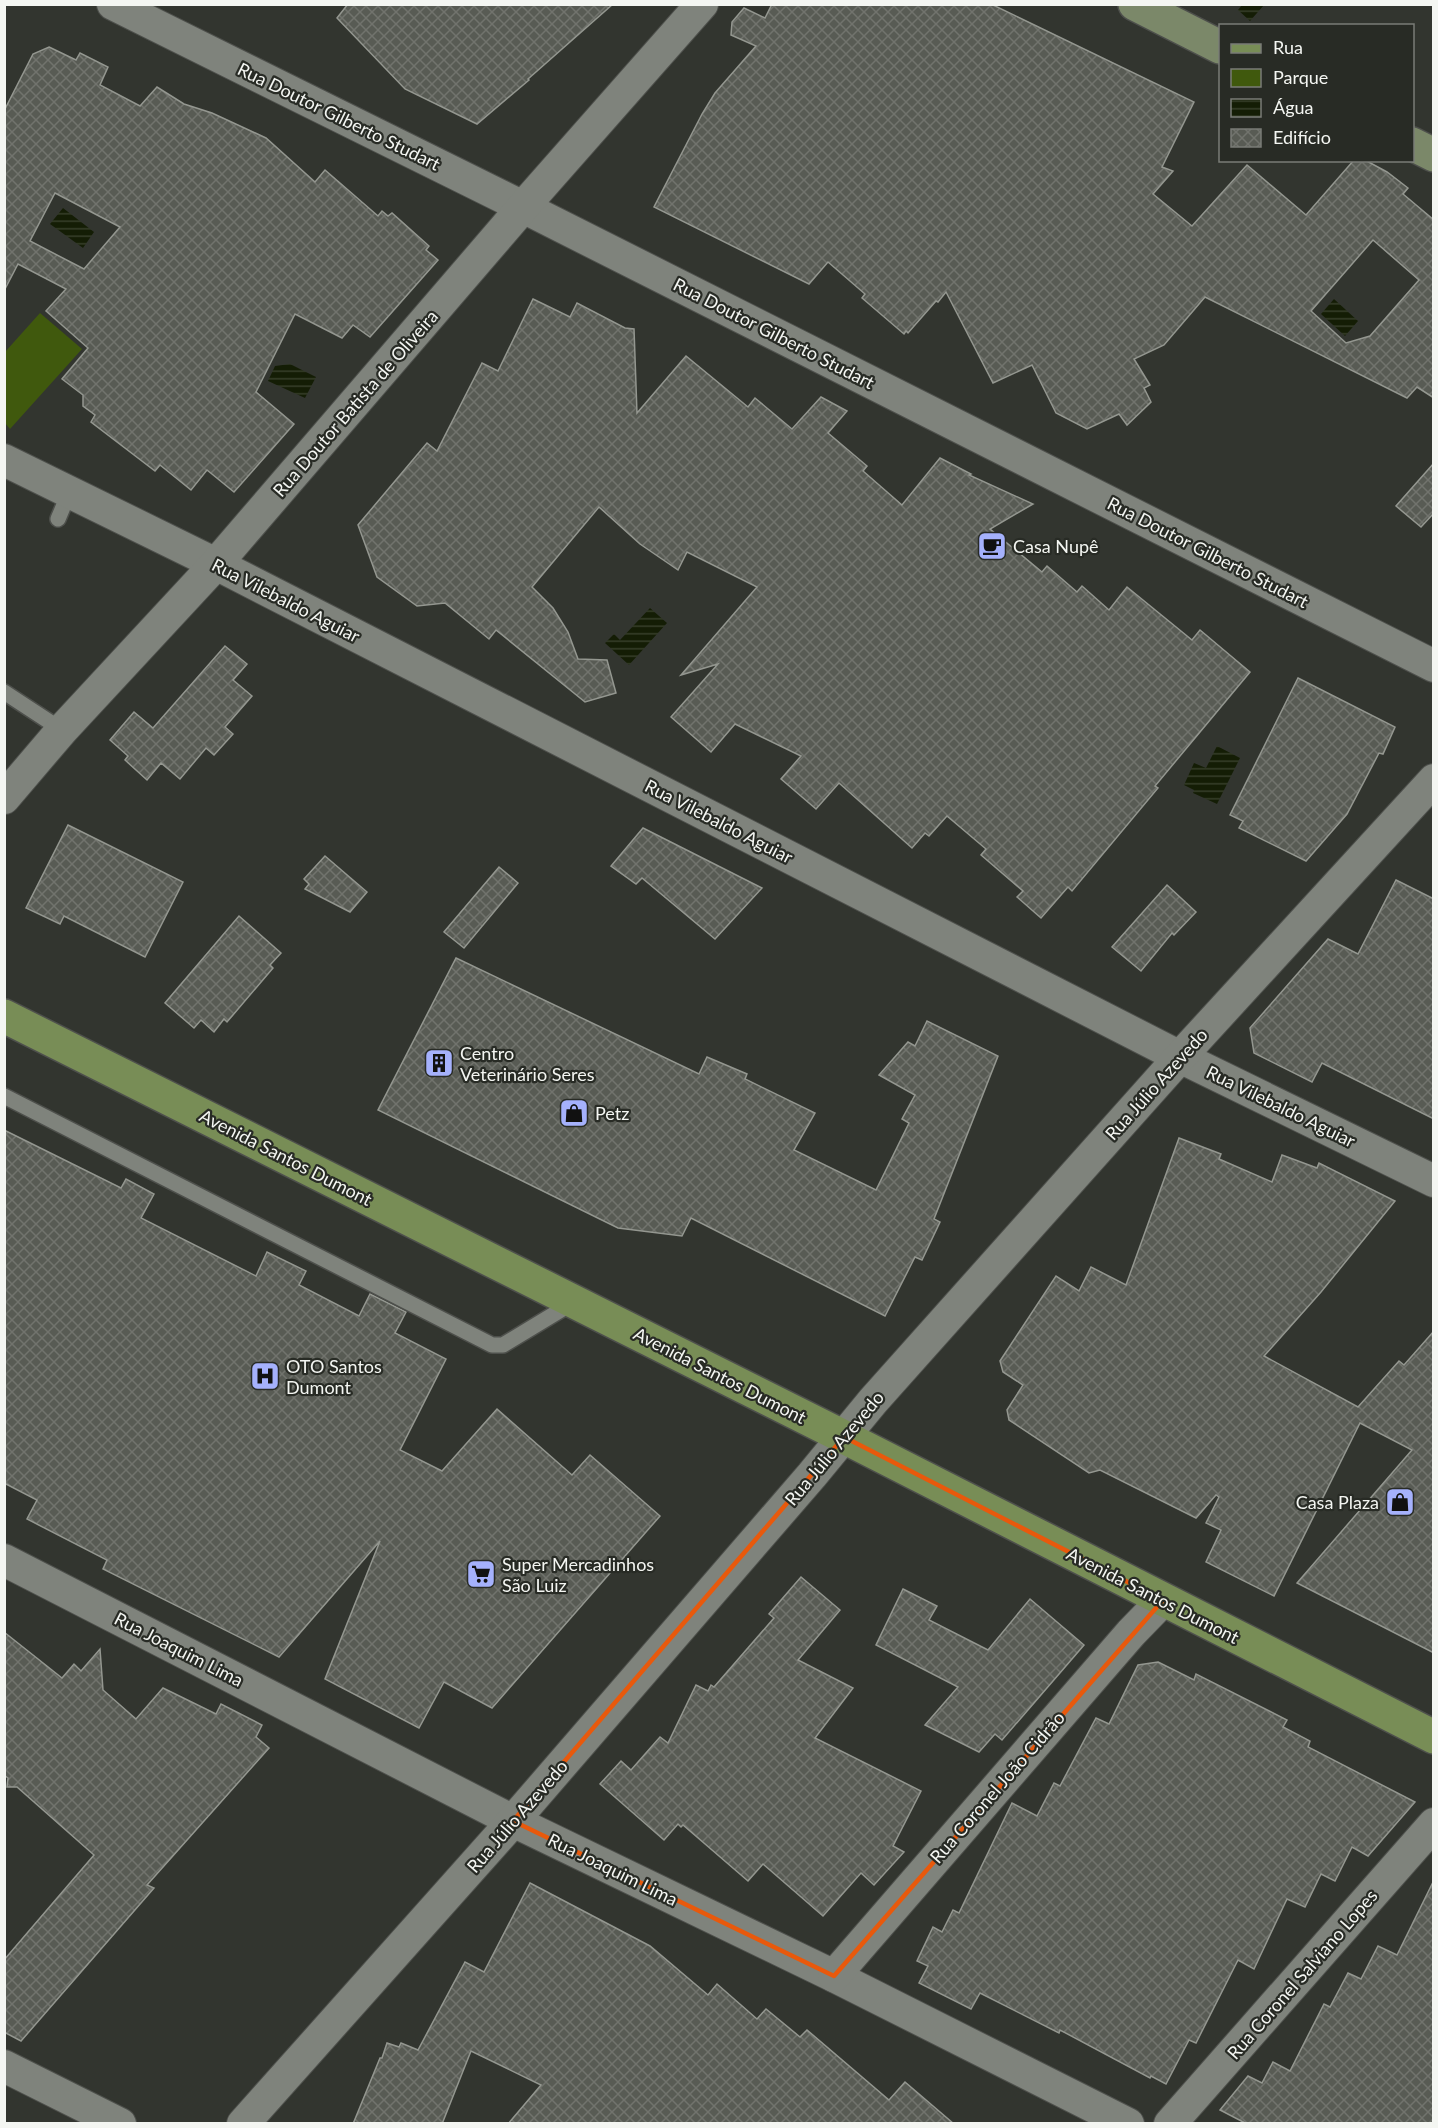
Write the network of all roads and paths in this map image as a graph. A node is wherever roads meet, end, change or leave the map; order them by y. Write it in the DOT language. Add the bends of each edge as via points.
graph roads {
  1 [pos="113,4"];
  2 [pos="702,4"];
  3 [pos="1135,4"];
  4 [pos="1219,47"];
  5 [pos="1414,145"];
  6 [pos="1434,155"];
  7 [pos="523,207"];
  8 [pos="4,460"];
  9 [pos="216,564"];
  10 [pos="1434,666"];
  11 [pos="4,692"];
  12 [pos="62,730"];
  13 [pos="1434,780"];
  14 [pos="4,798"];
  15 [pos="5,1019"];
  16 [pos="1180,1057"];
  17 [pos="4,1096"];
  18 [pos="1434,1180"];
  19 [pos="574,1302"];
  20 [pos="844,1437"];
  21 [pos="4,1560"];
  22 [pos="1163,1600"];
  23 [pos="1434,1737"];
  24 [pos="513,1821"];
  25 [pos="1434,1824"];
  26 [pos="834,1976"];
  27 [pos="4,2066"];
  28 [pos="120,2124"];
  29 [pos="243,2124"];
  30 [pos="1128,2124"];
  31 [pos="1170,2124"];
  1 -- 7 [label="street, Rua Doutor Gilberto Studart"];
  2 -- 7 [label="street, Rua Doutor Batista de Oliveira"];
  3 -- 4 [label="street"];
  5 -- 6 [label="street"];
  7 -- 9 [label="street, Rua Doutor Batista de Oliveira"];
  7 -- 10 [label="street, Rua Doutor Gilberto Studart"];
  8 -- 9 [label="street, Rua Vilebaldo Aguiar" via="63,506"];
  9 -- 12 [label="street, Rua Doutor Batista de Oliveira"];
  9 -- 16 [label="street, Rua Vilebaldo Aguiar"];
  11 -- 12 [label="lane"];
  12 -- 14 [label="street, Rua Doutor Batista de Oliveira"];
  13 -- 16 [label="street, Rua Júlio Azevedo"];
  15 -- 19 [label="main road, Avenida Santos Dumont"];
  16 -- 18 [label="street, Rua Vilebaldo Aguiar"];
  16 -- 20 [label="street, Rua Júlio Azevedo"];
  17 -- 19 [label="lane" via="492,1345 503,1345"];
  19 -- 20 [label="main road, Avenida Santos Dumont"];
  20 -- 22 [label="main road, Avenida Santos Dumont"];
  20 -- 24 [label="street, Rua Júlio Azevedo"];
  21 -- 24 [label="street, Rua Joaquim Lima"];
  22 -- 23 [label="main road, Avenida Santos Dumont"];
  22 -- 26 [label="street, Rua Coronel João Cidrão"];
  24 -- 26 [label="street, Rua Joaquim Lima"];
  24 -- 29 [label="street, Rua Júlio Azevedo"];
  25 -- 31 [label="street, Rua Coronel Salviano Lopes"];
  26 -- 30 [label="street, Rua Joaquim Lima"];
  27 -- 28 [label="street"];
}
